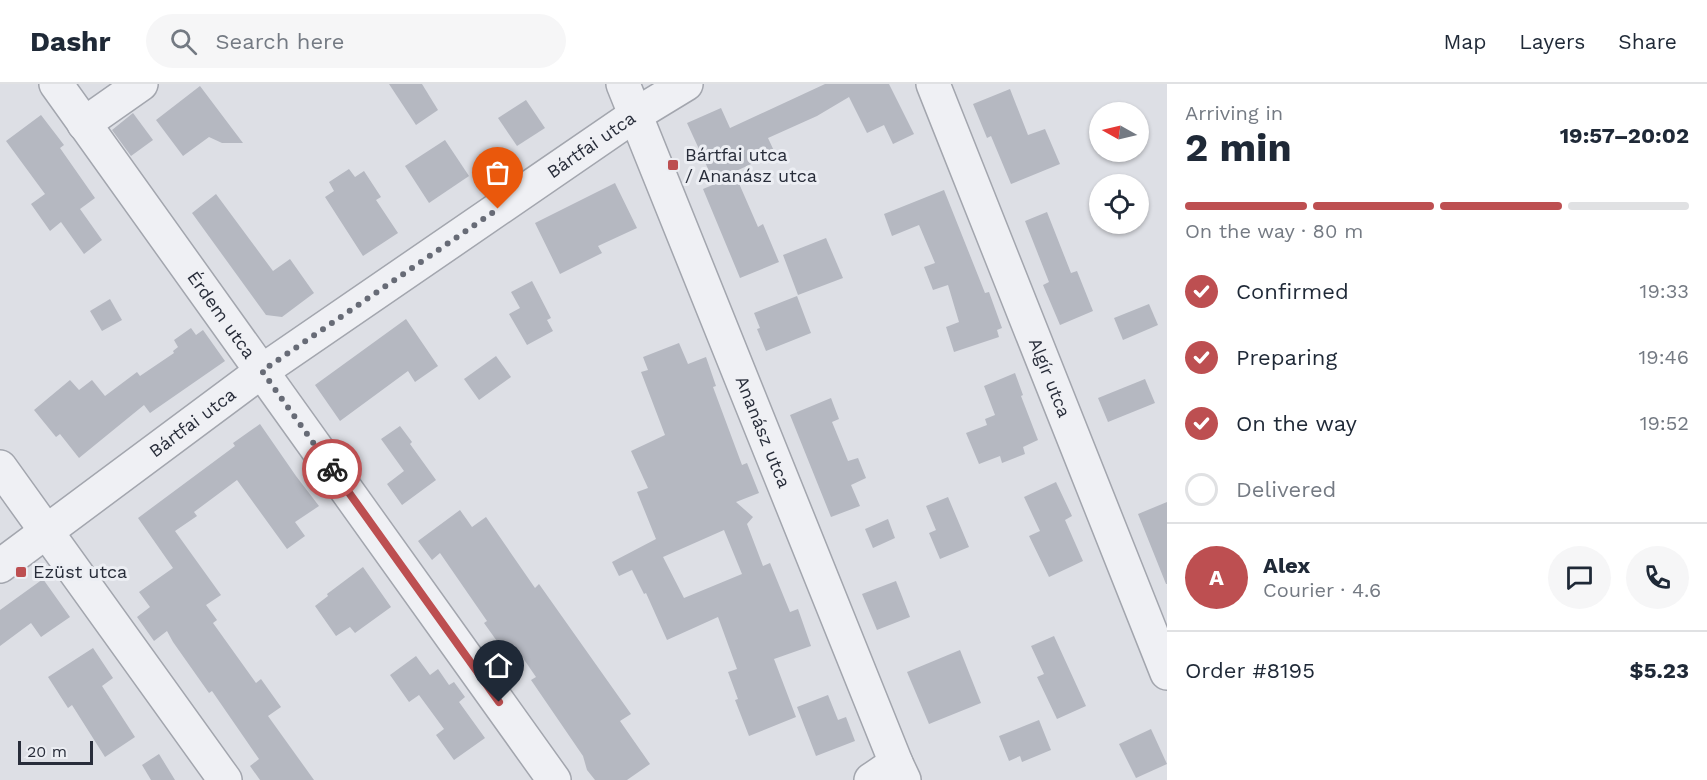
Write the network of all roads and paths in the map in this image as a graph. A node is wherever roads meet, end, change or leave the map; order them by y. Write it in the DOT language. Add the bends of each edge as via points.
graph roads {
  1 [pos="57,84"];
  2 [pos="141,84"];
  3 [pos="623,84"];
  4 [pos="686,84"];
  5 [pos="933,84"];
  6 [pos="635,115"];
  7 [pos="84,124"];
  8 [pos="262,371"];
  9 [pos="0,467"];
  10 [pos="46,532"];
  11 [pos="0,566"];
  12 [pos="1167,673"];
  13 [pos="890,774"];
  14 [pos="225,780"];
  15 [pos="554,780"];
  1 -- 7 [label="street, Érdem utca"];
  2 -- 7 [label="street"];
  3 -- 6 [label="street, Ananász utca"];
  4 -- 6 [label="street, Bártfai utca"];
  5 -- 12 [label="street, Algír utca"];
  6 -- 8 [label="street, Bártfai utca"];
  6 -- 13 [label="street, Ananász utca"];
  7 -- 8 [label="street, Érdem utca"];
  8 -- 10 [label="street, Bártfai utca"];
  8 -- 15 [label="street, Érdem utca"];
  9 -- 10 [label="street"];
  10 -- 11 [label="street, Bártfai utca"];
  10 -- 14 [label="street"];
}
